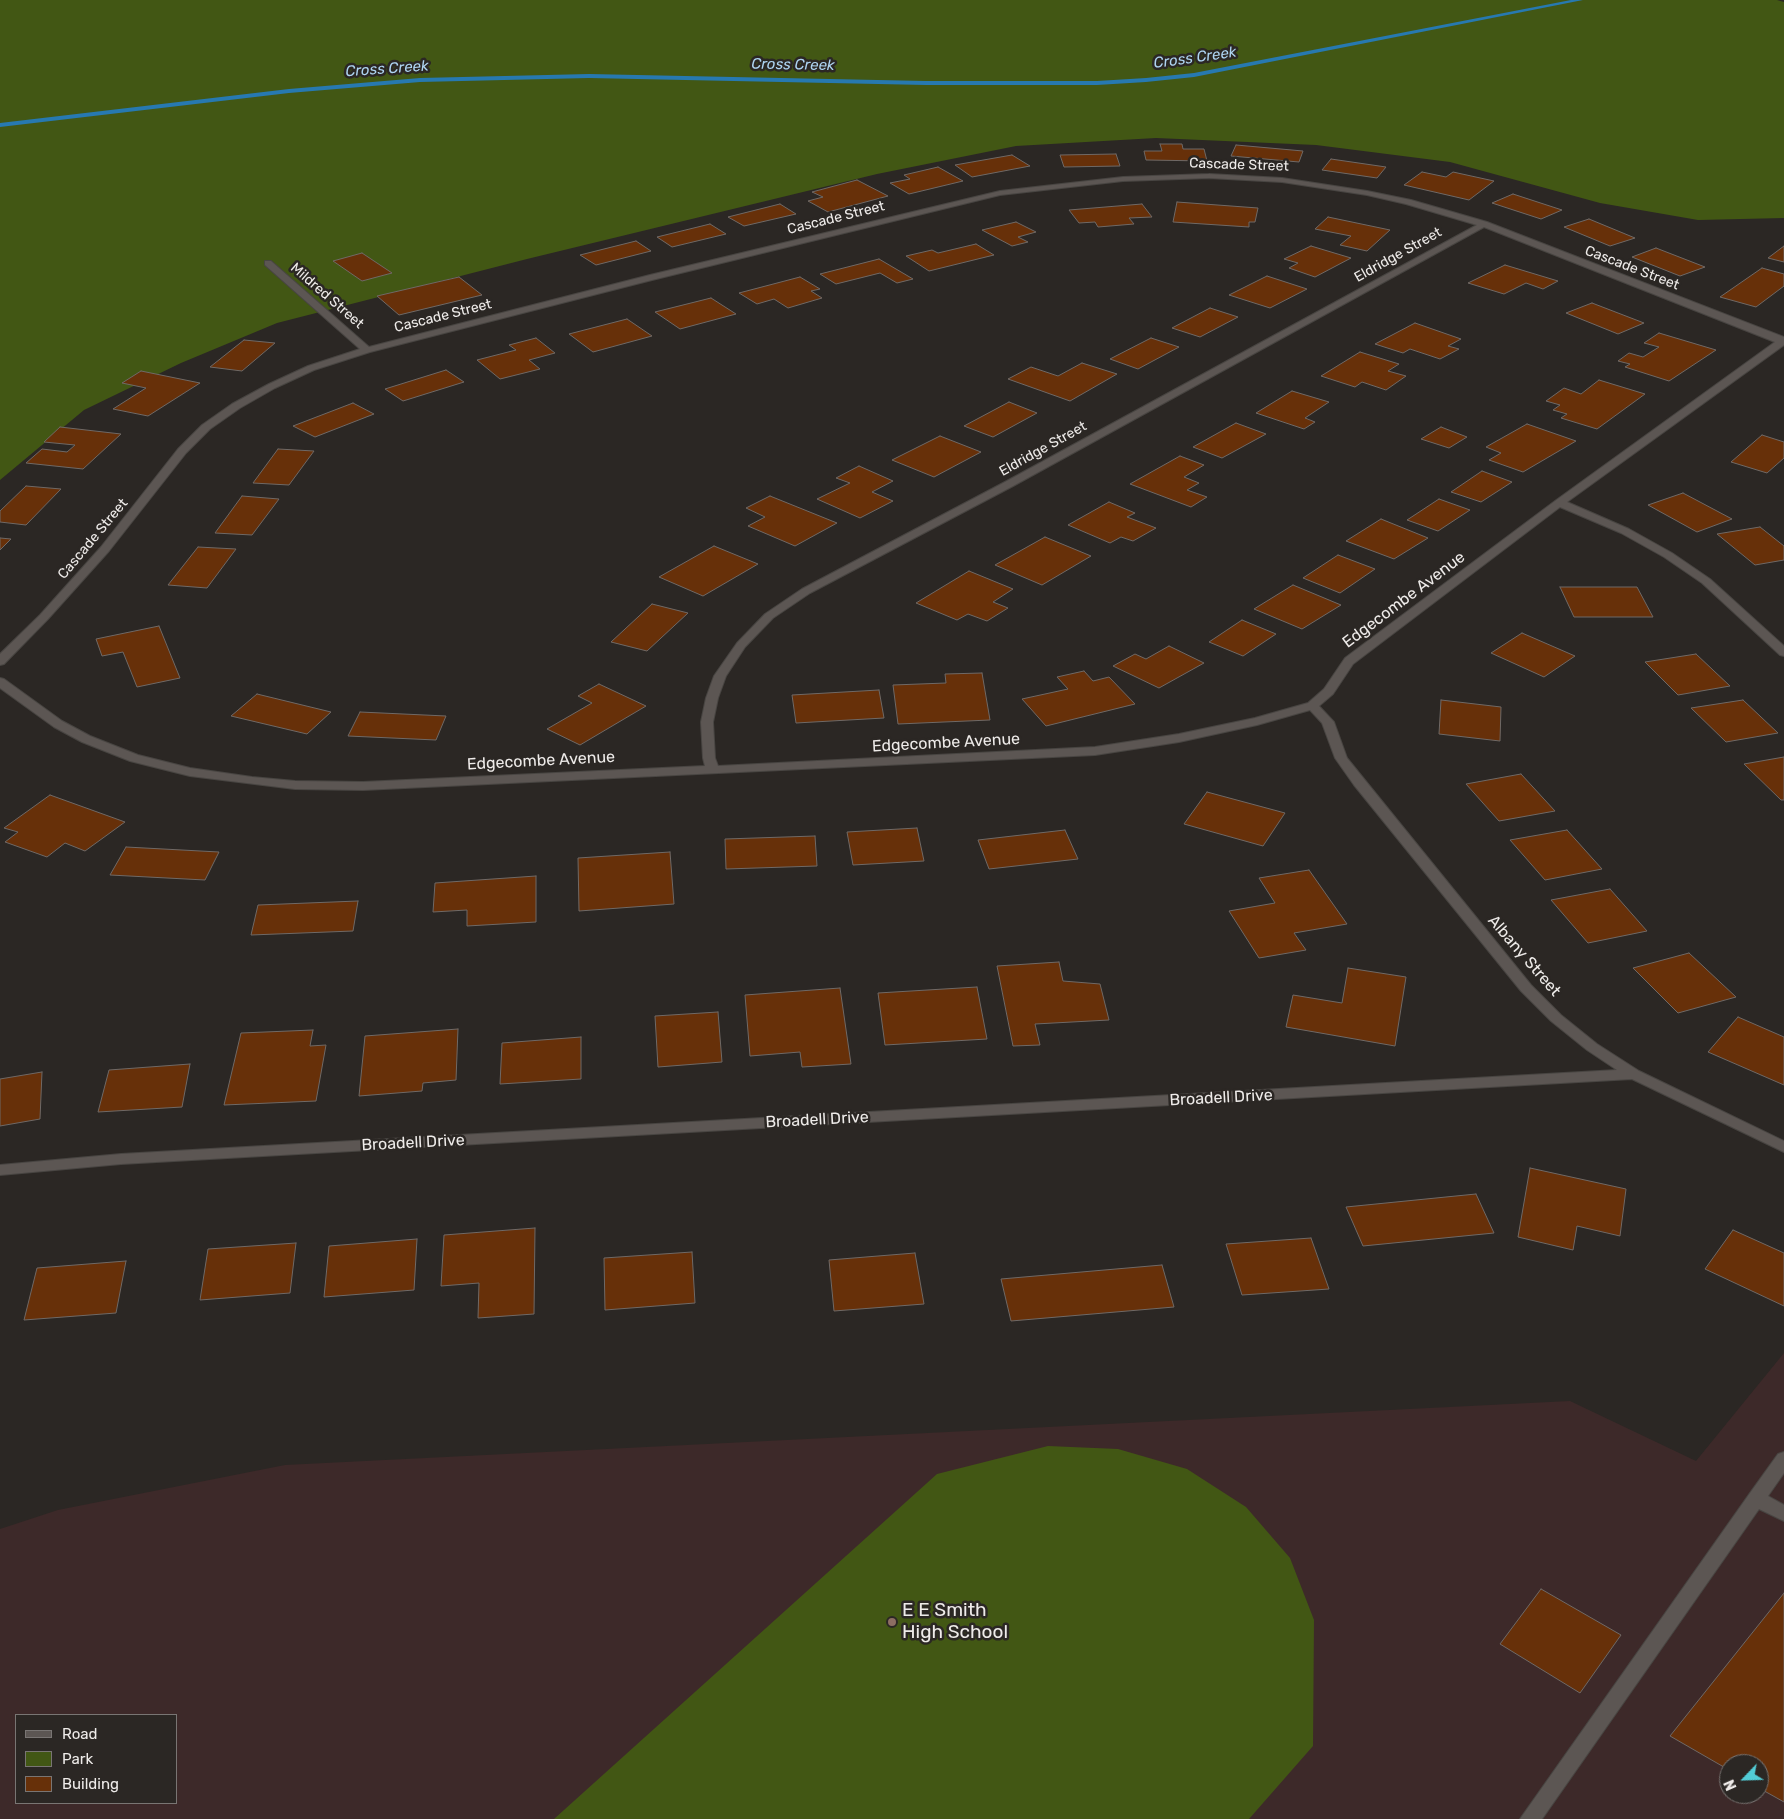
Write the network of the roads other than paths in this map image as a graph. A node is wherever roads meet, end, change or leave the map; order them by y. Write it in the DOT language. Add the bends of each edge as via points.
graph roads {
  1 [pos="1484,224"];
  2 [pos="268,263"];
  3 [pos="1783,341"];
  4 [pos="367,350"];
  5 [pos="1559,504"];
  6 [pos="1784,652"];
  7 [pos="0,661"];
  8 [pos="0,682"];
  9 [pos="1312,706"];
  10 [pos="713,770"];
  11 [pos="1634,1074"];
  12 [pos="1784,1147"];
  13 [pos="0,1170"];
  14 [pos="1784,1459"];
  15 [pos="1756,1498"];
  16 [pos="1784,1514"];
  17 [pos="1530,1819"];
  1 -- 3 [label="street, Cascade Street"];
  1 -- 4 [label="street, Cascade Street" via="1367,193 1282,180 1166,177 1073,183 959,202"];
  1 -- 10 [label="street, Eldridge Street" via="806,591 769,616 741,645 720,676 707,722"];
  2 -- 4 [label="street, Mildred Street"];
  3 -- 5 [label="street, Edgecombe Avenue"];
  4 -- 7 [label="street, Cascade Street" via="311,368 272,386 206,427 182,451 105,549"];
  5 -- 6 [label="street" via="1625,531 1668,555 1706,582"];
  5 -- 9 [label="street, Edgecombe Avenue" via="1349,661 1329,692"];
  8 -- 10 [label="street, Edgecombe Avenue" via="58,724 86,739 134,758 190,772 252,782 363,786"];
  9 -- 10 [label="street, Edgecombe Avenue" via="1179,738 1096,751"];
  9 -- 11 [label="street, Albany Street" via="1328,722 1341,758 1359,782 1526,988 1570,1030"];
  11 -- 12 [label="street, Albany Street"];
  11 -- 13 [label="street, Broadell Drive" via="121,1159"];
  14 -- 15 [label="street"];
  15 -- 16 [label="street"];
  15 -- 17 [label="street"];
}
